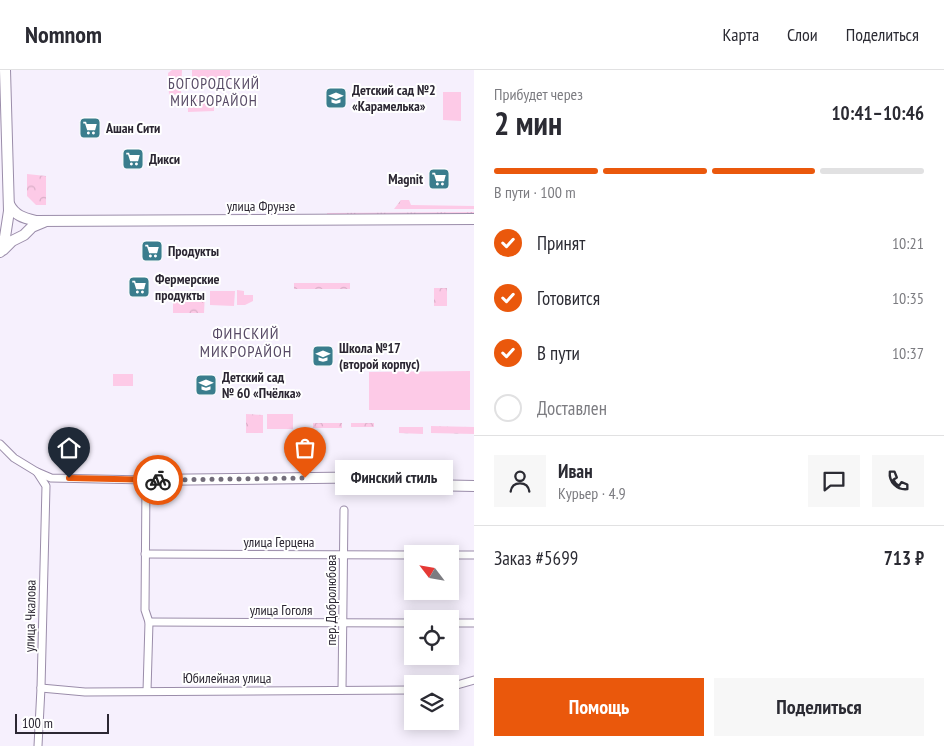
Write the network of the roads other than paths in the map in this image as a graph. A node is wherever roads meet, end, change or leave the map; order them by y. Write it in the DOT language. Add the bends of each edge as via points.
graph roads {
  1 [pos="5,70"];
  2 [pos="3,108"];
  3 [pos="9,204"];
  4 [pos="21,217"];
  5 [pos="474,219"];
  6 [pos="48,220"];
  7 [pos="7,226"];
  8 [pos="27,230"];
  9 [pos="18,237"];
  10 [pos="0,254"];
  11 [pos="0,444"];
  12 [pos="37,472"];
  13 [pos="146,480"];
  14 [pos="474,486"];
  15 [pos="344,510"];
  16 [pos="145,554"];
  17 [pos="344,555"];
  18 [pos="404,555"];
  19 [pos="459,555"];
  20 [pos="474,555"];
  21 [pos="149,622"];
  22 [pos="343,623"];
  23 [pos="404,623"];
  24 [pos="459,623"];
  25 [pos="474,623"];
  26 [pos="474,680"];
  27 [pos="459,684"];
  28 [pos="41,688"];
  29 [pos="342,690"];
  30 [pos="404,690"];
  31 [pos="147,691"];
  32 [pos="38,746"];
  1 -- 2 [label="main road"];
  2 -- 3 [label="main road"];
  3 -- 4 [label="main road" via="12,211"];
  3 -- 7 [label="main road"];
  4 -- 6 [label="main road, улица Фрунзе"];
  4 -- 7 [label="main road" via="11,218"];
  4 -- 8 [label="main road" via="27,224"];
  5 -- 6 [label="main road, улица Фрунзе"];
  6 -- 8 [label="main road"];
  7 -- 9 [label="main road" via="10,234"];
  7 -- 10 [label="main road"];
  8 -- 9 [label="main road"];
  9 -- 10 [label="main road"];
  11 -- 12 [label="street" via="14,458"];
  12 -- 13 [label="street" via="51,478"];
  12 -- 28 [label="street, улица Чкалова" via="46,486"];
  13 -- 14 [label="main road" via="392,477 425,485"];
  13 -- 16 [label="street"];
  15 -- 17 [label="street, пер. Добролюбова"];
  16 -- 17 [label="street, улица Герцена"];
  16 -- 21 [label="street" via="145,610"];
  17 -- 18 [label="street, улица Герцена"];
  17 -- 22 [label="street, пер. Добролюбова"];
  19 -- 20 [label="street"];
  21 -- 22 [label="street, улица Гоголя"];
  21 -- 31 [label="street"];
  22 -- 23 [label="street, улица Гоголя"];
  22 -- 29 [label="street, пер. Добролюбова"];
  24 -- 25 [label="street"];
  26 -- 27 [label="street"];
  28 -- 31 [label="street, Юбилейная улица" via="85,692"];
  28 -- 32 [label="street, улица Чкалова"];
  29 -- 30 [label="street, Юбилейная улица"];
  29 -- 31 [label="street, Юбилейная улица"];
}
